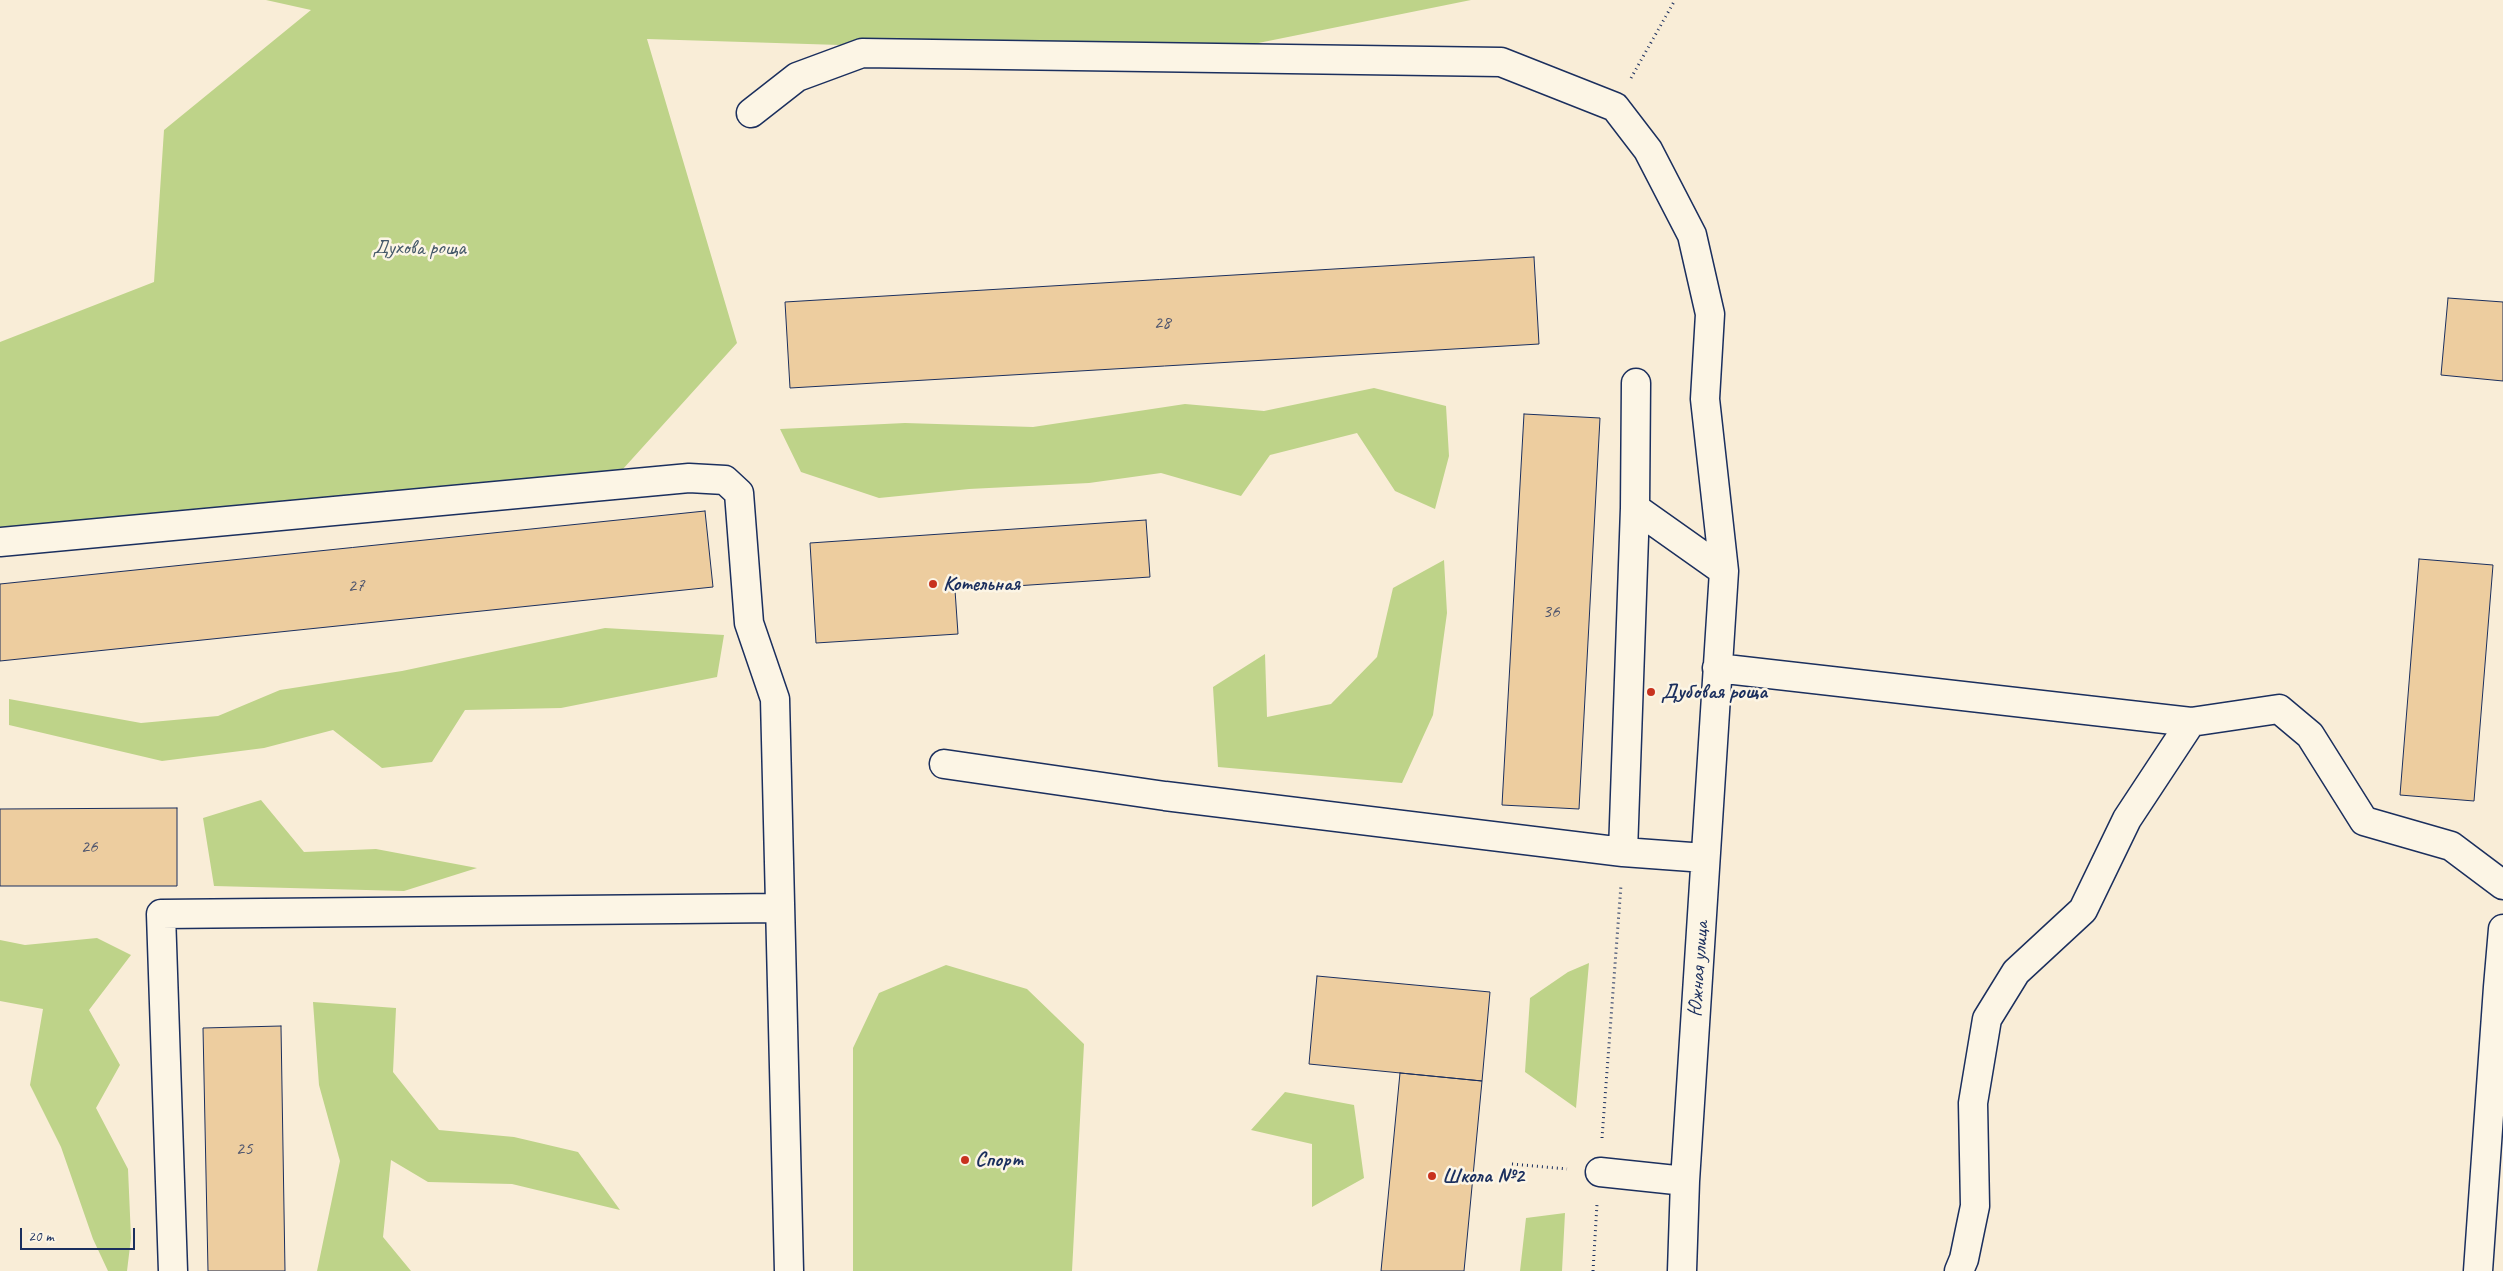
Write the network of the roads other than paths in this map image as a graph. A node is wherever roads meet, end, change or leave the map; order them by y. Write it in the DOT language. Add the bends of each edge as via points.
graph roads {
  1 [pos="751,113"];
  2 [pos="1636,383"];
  3 [pos="1635,508"];
  4 [pos="0,542"];
  5 [pos="1724,571"];
  6 [pos="1717,668"];
  7 [pos="2191,722"];
  8 [pos="944,764"];
  9 [pos="1623,852"];
  10 [pos="1706,858"];
  11 [pos="2503,885"];
  12 [pos="780,908"];
  13 [pos="2503,929"];
  14 [pos="2500,987"];
  15 [pos="1600,1172"];
  16 [pos="1685,1181"];
  17 [pos="173,1271"];
  18 [pos="789,1271"];
  19 [pos="1682,1271"];
  20 [pos="1959,1271"];
  21 [pos="2478,1271"];
  1 -- 5 [label="street, Южная улица" via="797,78 862,53 1501,62 1615,107 1648,150 1692,235 1710,314 1705,398"];
  2 -- 3 [label="street"];
  3 -- 5 [label="street"];
  3 -- 9 [label="street"];
  4 -- 12 [label="street" via="689,478 725,480 739,494 749,623 775,699"];
  5 -- 6 [label="street, Южная улица"];
  6 -- 7 [label="street"];
  6 -- 10 [label="street, Южная улица"];
  7 -- 11 [label="street" via="2279,710 2310,735 2364,820 2451,846"];
  7 -- 20 [label="street" via="2127,819 2083,910 2016,972 1986,1019 1973,1103 1975,1206"];
  8 -- 9 [label="street" via="1165,796"];
  9 -- 10 [label="street"];
  10 -- 16 [label="street, Южная улица"];
  12 -- 17 [label="street" via="161,914"];
  12 -- 18 [label="street"];
  13 -- 14 [label="street"];
  14 -- 21 [label="street"];
  15 -- 16 [label="street"];
  16 -- 19 [label="street, Южная улица"];
}
